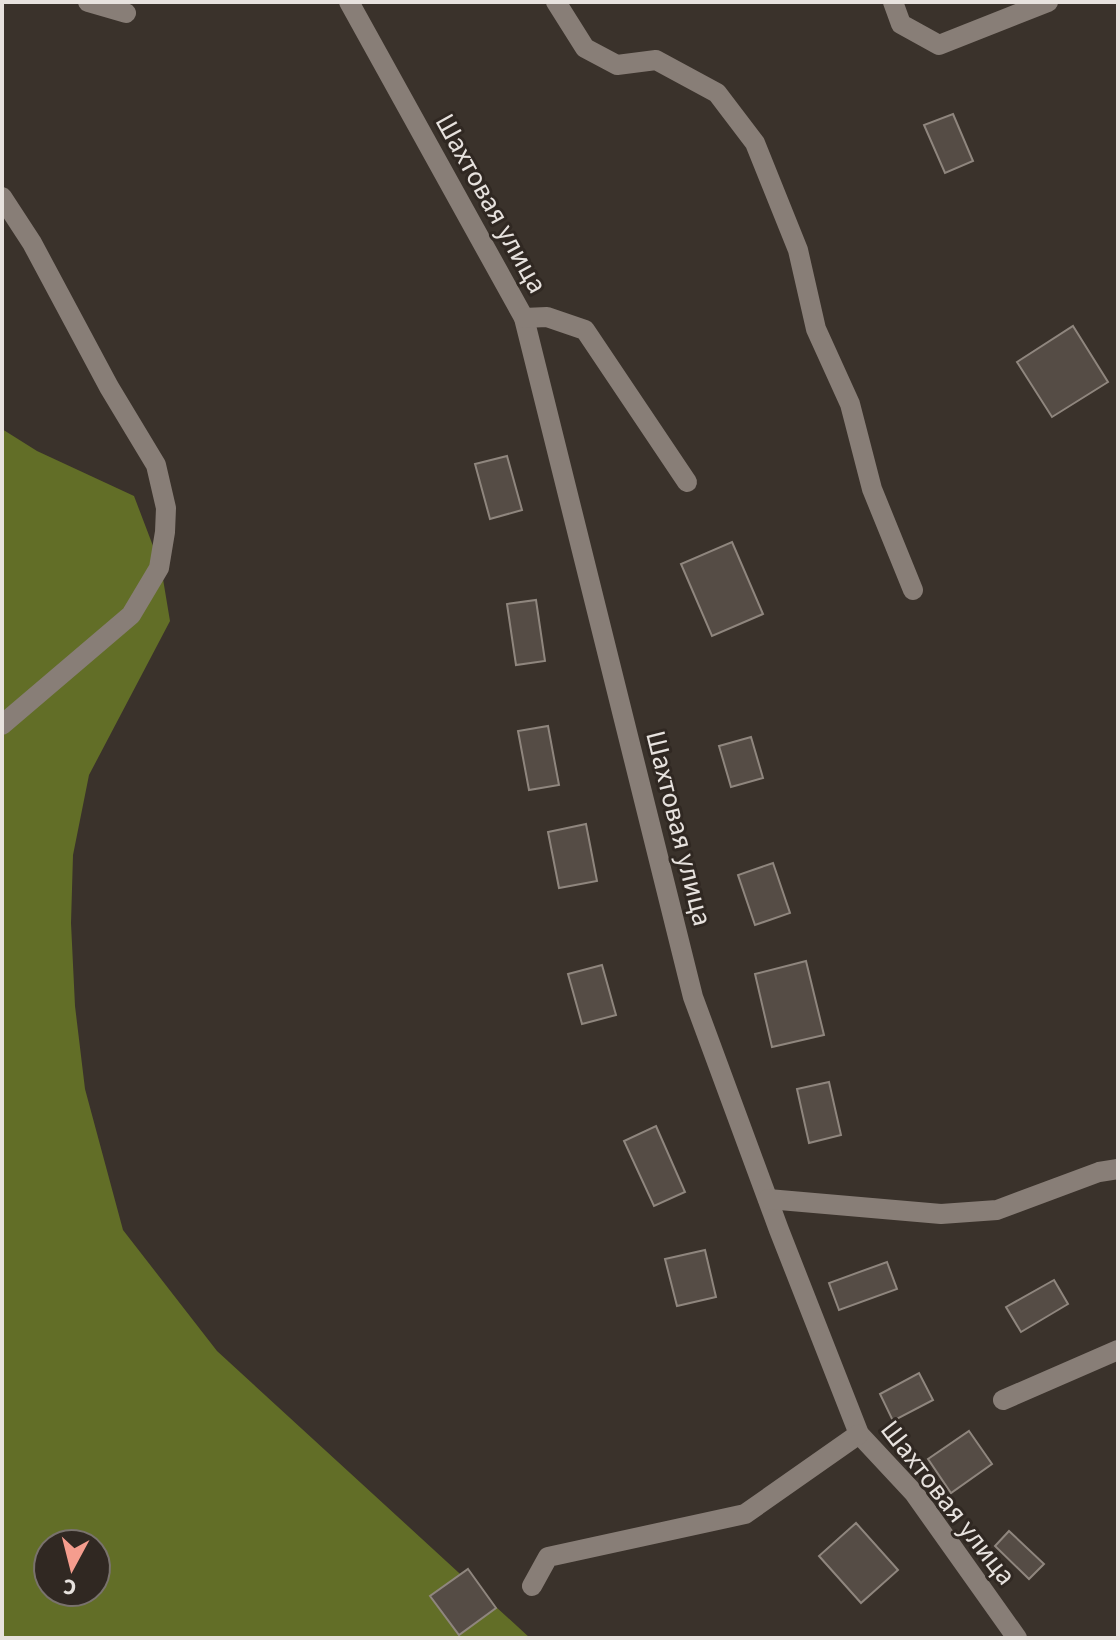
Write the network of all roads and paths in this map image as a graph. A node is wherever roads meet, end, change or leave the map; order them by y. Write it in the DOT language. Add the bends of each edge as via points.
graph roads {
  1 [pos="88,2"];
  2 [pos="349,2"];
  3 [pos="556,2"];
  4 [pos="893,2"];
  5 [pos="1035,4"];
  6 [pos="126,13"];
  7 [pos="2,197"];
  8 [pos="524,318"];
  9 [pos="687,482"];
  10 [pos="913,590"];
  11 [pos="2,725"];
  12 [pos="1118,1169"];
  13 [pos="768,1199"];
  14 [pos="1118,1350"];
  15 [pos="1003,1400"];
  16 [pos="859,1434"];
  17 [pos="532,1586"];
  18 [pos="1017,1638"];
  1 -- 6 [label="street"];
  2 -- 8 [label="street, Шахтовая улица"];
  3 -- 10 [label="street" via="585,48 617,65 656,60 717,93 755,143 798,250 816,329 850,404 872,489"];
  4 -- 5 [label="street" via="901,24 939,45"];
  7 -- 11 [label="street" via="156,465 166,508 159,568 131,615"];
  8 -- 9 [label="street" via="547,317 585,330"];
  8 -- 13 [label="street, Шахтовая улица" via="693,997"];
  12 -- 13 [label="street" via="997,1210 941,1214"];
  13 -- 16 [label="street, Шахтовая улица"];
  14 -- 15 [label="street"];
  16 -- 17 [label="street" via="745,1514 548,1557"];
  16 -- 18 [label="street, Шахтовая улица" via="914,1493"];
}
